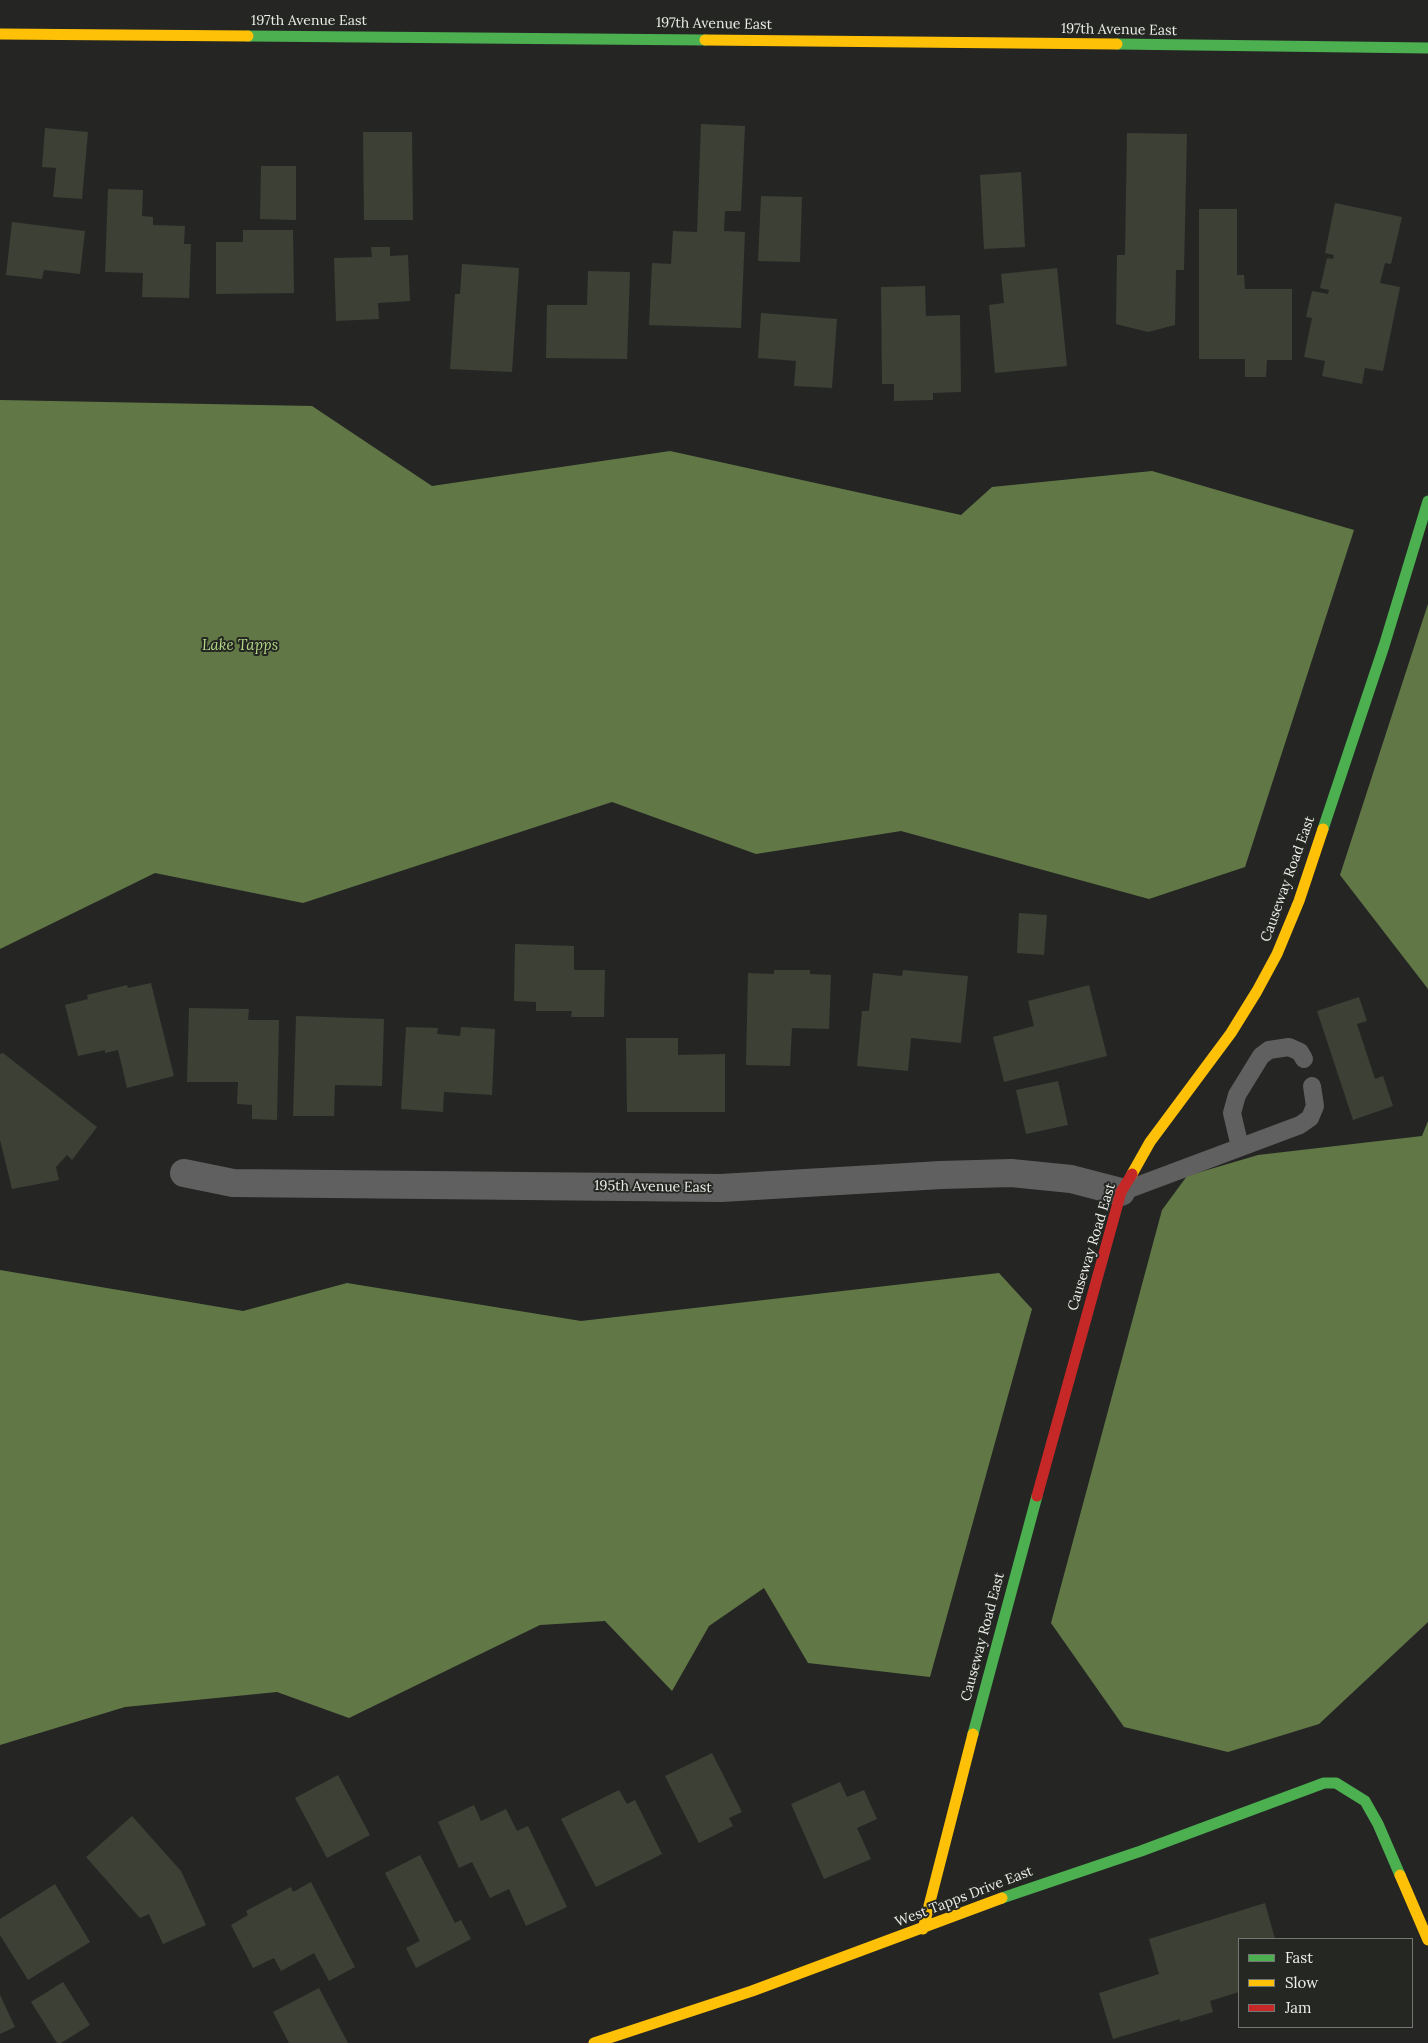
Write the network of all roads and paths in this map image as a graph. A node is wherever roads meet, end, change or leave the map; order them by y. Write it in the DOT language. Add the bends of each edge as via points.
graph roads {
  1 [pos="0,34"];
  2 [pos="1428,48"];
  3 [pos="1428,501"];
  4 [pos="1304,1059"];
  5 [pos="1312,1086"];
  6 [pos="1240,1147"];
  7 [pos="184,1173"];
  8 [pos="1121,1192"];
  9 [pos="923,1929"];
  10 [pos="1428,1940"];
  11 [pos="594,2043"];
  1 -- 2 [label="street, 197th Avenue East"];
  3 -- 8 [label="street, Causeway Road East" via="1384,646 1302,892 1277,954 1230,1033 1150,1142"];
  4 -- 6 [label="lane" via="1300,1052 1289,1047 1269,1050 1261,1056 1237,1095 1232,1113"];
  5 -- 6 [label="lane" via="1315,1106 1310,1118 1300,1125"];
  6 -- 8 [label="lane"];
  7 -- 8 [label="street, 195th Avenue East" via="233,1183 721,1188 1011,1173 1071,1179"];
  8 -- 9 [label="street, Causeway Road East" via="999,1631"];
  9 -- 10 [label="street, West Tapps Drive East" via="1324,1783 1336,1783 1364,1801 1378,1824"];
  9 -- 11 [label="street, West Tapps Drive East" via="752,1991"];
}
